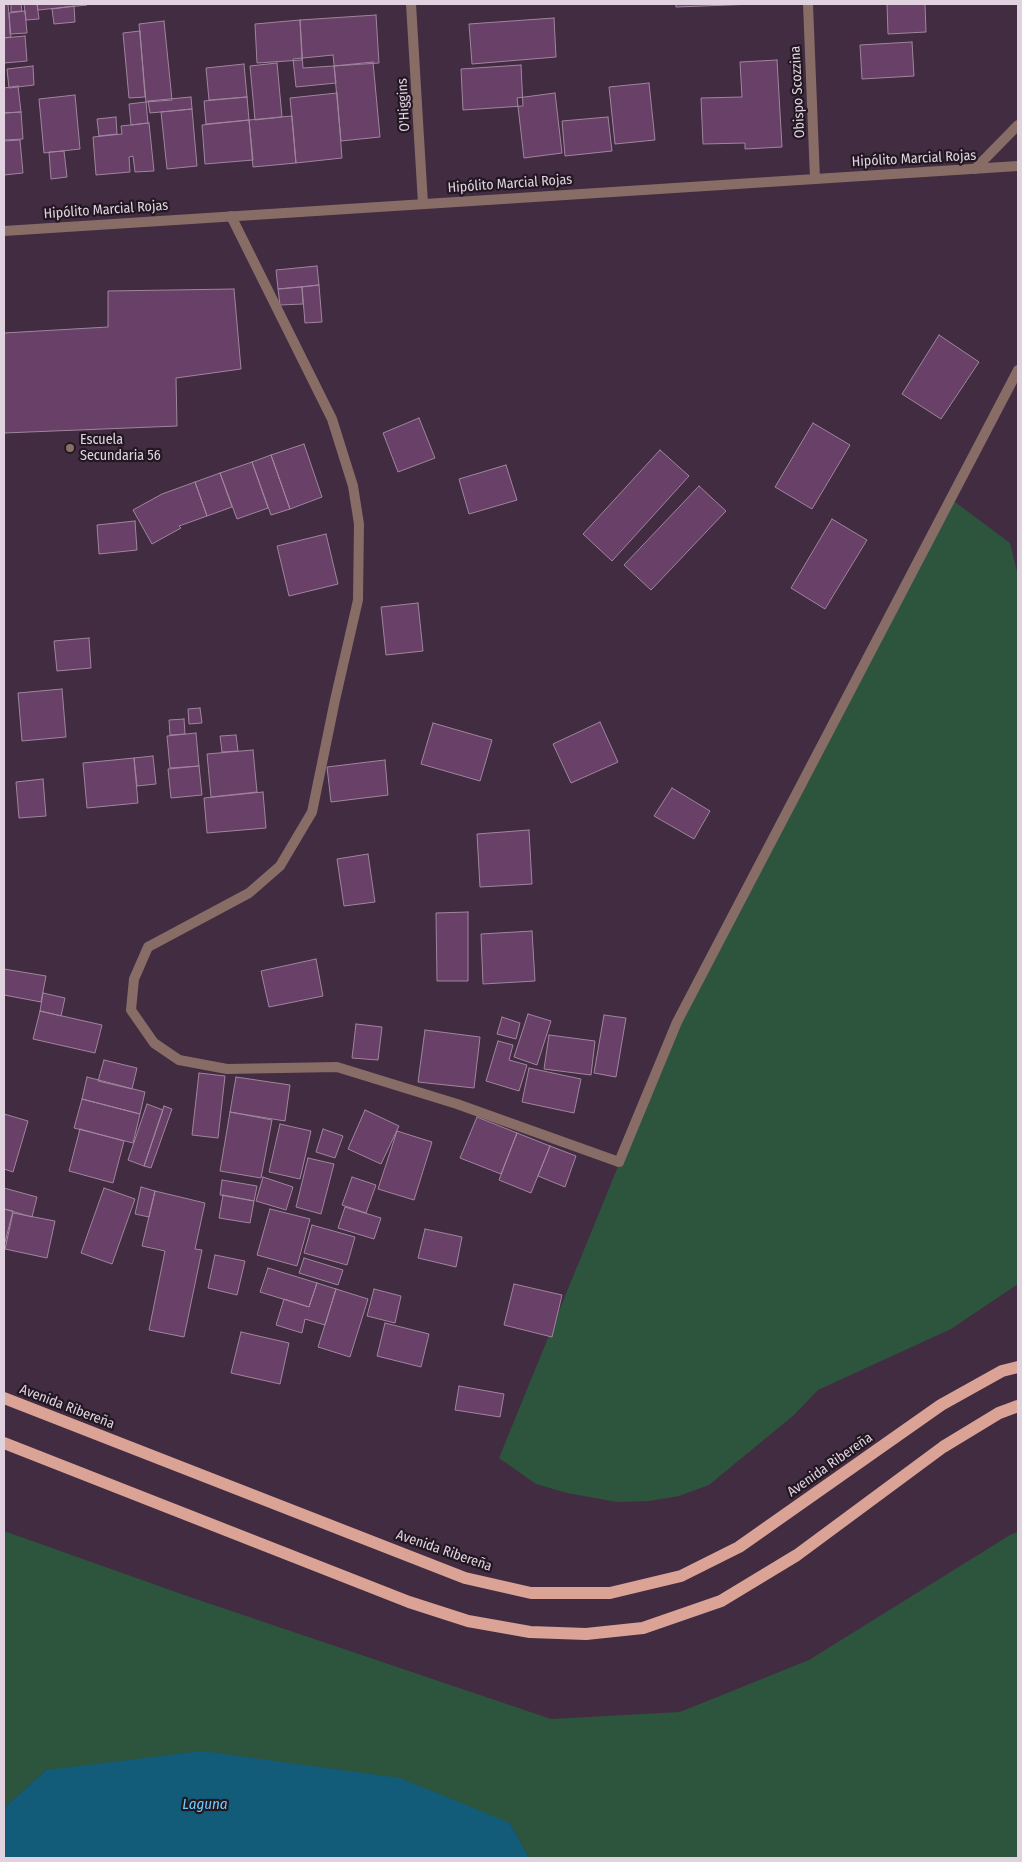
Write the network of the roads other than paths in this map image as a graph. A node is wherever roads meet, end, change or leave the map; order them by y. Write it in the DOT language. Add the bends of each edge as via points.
graph roads {
  1 [pos="411,4"];
  2 [pos="808,4"];
  3 [pos="1018,125"];
  4 [pos="1018,166"];
  5 [pos="975,169"];
  6 [pos="815,179"];
  7 [pos="423,204"];
  8 [pos="230,216"];
  9 [pos="4,231"];
  10 [pos="1018,370"];
  11 [pos="1018,1366"];
  12 [pos="4,1398"];
  13 [pos="1018,1406"];
  14 [pos="4,1443"];
  1 -- 7 [label="street, O'Higgins"];
  2 -- 6 [label="street, Obispo Scozzina"];
  3 -- 5 [label="street"];
  4 -- 5 [label="street, Hipólito Marcial Rojas"];
  5 -- 6 [label="street, Hipólito Marcial Rojas"];
  6 -- 7 [label="street, Hipólito Marcial Rojas"];
  7 -- 8 [label="street, Hipólito Marcial Rojas"];
  8 -- 9 [label="street, Hipólito Marcial Rojas"];
  8 -- 10 [label="street" via="332,419 353,486 359,524 358,600 312,812 280,866 249,893 148,947 134,980 131,1010 154,1043 180,1060 227,1069 337,1067 458,1104 619,1162 676,1022"];
  11 -- 12 [label="main road, Avenida Ribereña" via="941,1405 739,1547 681,1576 610,1594 531,1593 465,1578"];
  13 -- 14 [label="main road" via="999,1413 943,1447 797,1555 721,1601 642,1628 586,1634 530,1632 468,1621 434,1610"];
}
